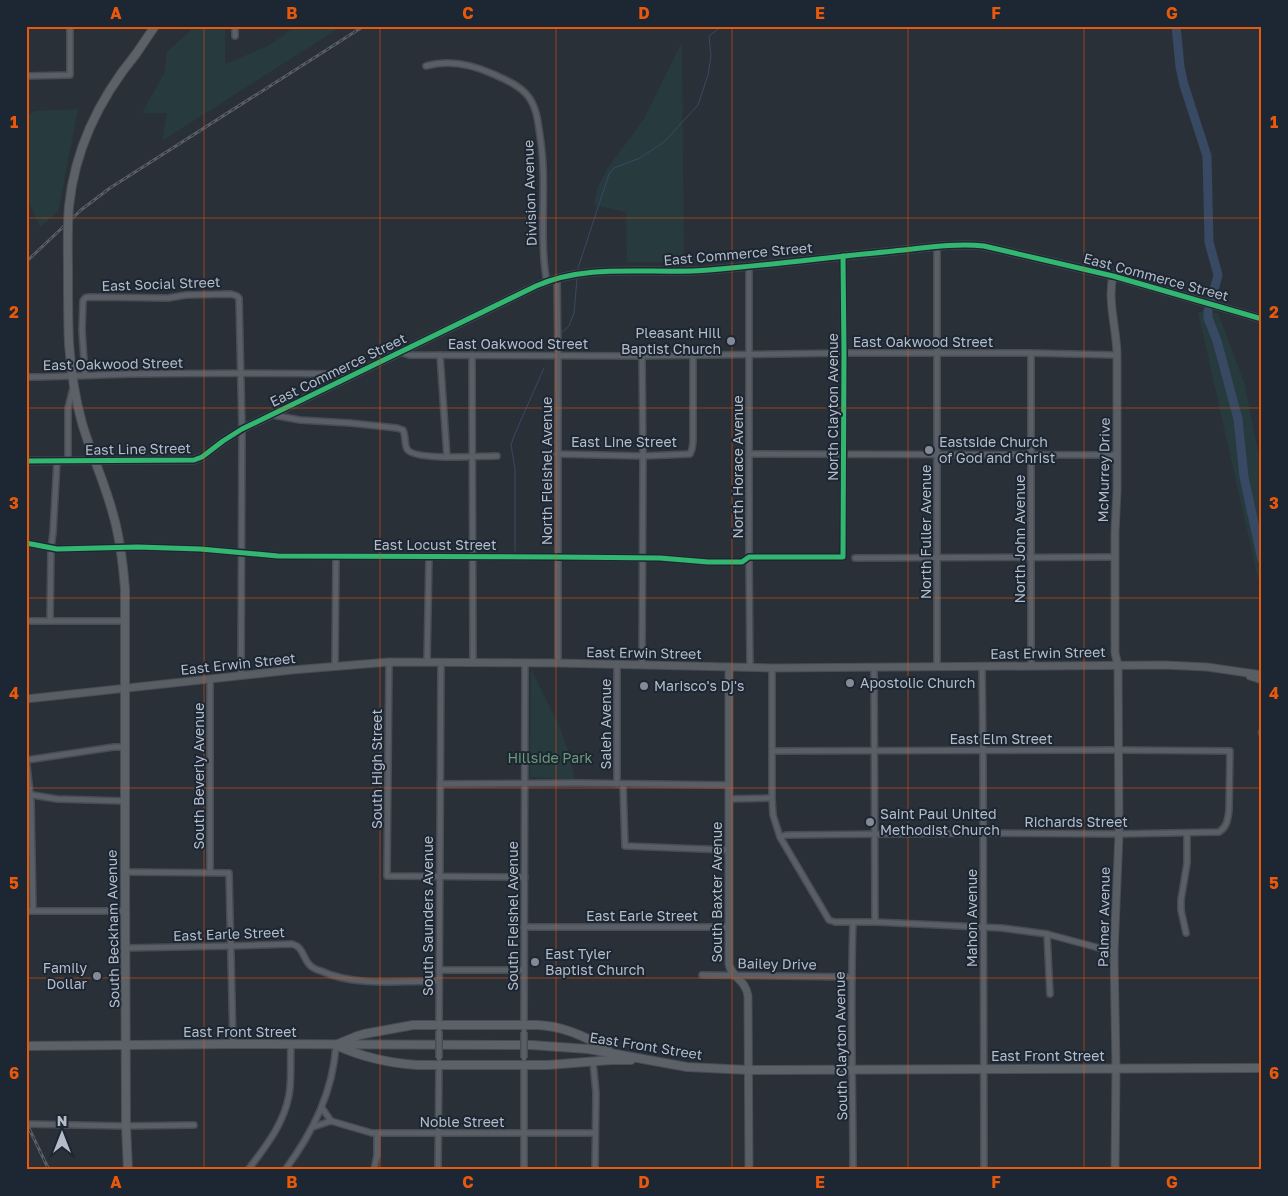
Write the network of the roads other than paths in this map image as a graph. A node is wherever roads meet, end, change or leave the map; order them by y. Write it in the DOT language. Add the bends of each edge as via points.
graph roads {
  1 [pos="70,26"];
  2 [pos="155,26"];
  3 [pos="235,26"];
  4 [pos="235,36"];
  5 [pos="426,66"];
  6 [pos="26,76"];
  7 [pos="937,247"];
  8 [pos="843,256"];
  9 [pos="749,266"];
  10 [pos="1113,276"];
  11 [pos="556,278"];
  12 [pos="547,282"];
  13 [pos="1262,319"];
  14 [pos="400,351"];
  15 [pos="844,353"];
  16 [pos="937,353"];
  17 [pos="1031,353"];
  18 [pos="440,355"];
  19 [pos="472,355"];
  20 [pos="749,355"];
  21 [pos="1117,355"];
  22 [pos="558,356"];
  23 [pos="642,356"];
  24 [pos="693,356"];
  25 [pos="240,373"];
  26 [pos="85,375"];
  27 [pos="72,376"];
  28 [pos="26,377"];
  29 [pos="349,377"];
  30 [pos="74,385"];
  31 [pos="271,415"];
  32 [pos="242,430"];
  33 [pos="557,454"];
  34 [pos="749,454"];
  35 [pos="844,455"];
  36 [pos="1032,455"];
  37 [pos="1117,455"];
  38 [pos="497,456"];
  39 [pos="643,456"];
  40 [pos="937,456"];
  41 [pos="447,457"];
  42 [pos="473,457"];
  43 [pos="26,461"];
  44 [pos="57,461"];
  45 [pos="68,461"];
  46 [pos="95,461"];
  47 [pos="26,543"];
  48 [pos="50,548"];
  49 [pos="121,548"];
  50 [pos="241,552"];
  51 [pos="336,556"];
  52 [pos="428,556"];
  53 [pos="473,557"];
  54 [pos="558,557"];
  55 [pos="1031,557"];
  56 [pos="1115,557"];
  57 [pos="642,558"];
  58 [pos="749,558"];
  59 [pos="843,558"];
  60 [pos="855,558"];
  61 [pos="937,558"];
  62 [pos="26,621"];
  63 [pos="50,621"];
  64 [pos="126,621"];
  65 [pos="389,662"];
  66 [pos="427,662"];
  67 [pos="441,662"];
  68 [pos="473,663"];
  69 [pos="524,663"];
  70 [pos="558,663"];
  71 [pos="617,665"];
  72 [pos="642,665"];
  73 [pos="1118,665"];
  74 [pos="335,666"];
  75 [pos="937,666"];
  76 [pos="1031,666"];
  77 [pos="729,667"];
  78 [pos="750,667"];
  79 [pos="874,667"];
  80 [pos="982,667"];
  81 [pos="772,668"];
  82 [pos="1241,672"];
  83 [pos="1262,675"];
  84 [pos="241,676"];
  85 [pos="210,679"];
  86 [pos="1262,680"];
  87 [pos="126,688"];
  88 [pos="26,699"];
  89 [pos="125,748"];
  90 [pos="983,750"];
  91 [pos="1119,750"];
  92 [pos="772,751"];
  93 [pos="874,751"];
  94 [pos="26,758"];
  95 [pos="440,784"];
  96 [pos="524,784"];
  97 [pos="617,784"];
  98 [pos="623,784"];
  99 [pos="729,785"];
  100 [pos="28,794"];
  101 [pos="772,798"];
  102 [pos="729,799"];
  103 [pos="125,801"];
  104 [pos="1221,831"];
  105 [pos="983,833"];
  106 [pos="1187,833"];
  107 [pos="874,834"];
  108 [pos="1118,834"];
  109 [pos="780,837"];
  110 [pos="729,850"];
  111 [pos="124,872"];
  112 [pos="210,872"];
  113 [pos="440,876"];
  114 [pos="525,877"];
  115 [pos="33,910"];
  116 [pos="125,910"];
  117 [pos="26,911"];
  118 [pos="853,922"];
  119 [pos="875,922"];
  120 [pos="984,926"];
  121 [pos="524,927"];
  122 [pos="729,927"];
  123 [pos="1186,933"];
  124 [pos="1047,934"];
  125 [pos="230,946"];
  126 [pos="125,948"];
  127 [pos="1114,952"];
  128 [pos="439,970"];
  129 [pos="524,970"];
  130 [pos="702,975"];
  131 [pos="734,975"];
  132 [pos="851,977"];
  133 [pos="439,981"];
  134 [pos="1050,994"];
  135 [pos="439,1028"];
  136 [pos="524,1028"];
  137 [pos="233,1044"];
  138 [pos="126,1045"];
  139 [pos="291,1045"];
  140 [pos="336,1045"];
  141 [pos="26,1046"];
  142 [pos="613,1053"];
  143 [pos="650,1061"];
  144 [pos="439,1062"];
  145 [pos="524,1062"];
  146 [pos="593,1062"];
  147 [pos="1116,1068"];
  148 [pos="1262,1068"];
  149 [pos="852,1069"];
  150 [pos="984,1069"];
  151 [pos="749,1070"];
  152 [pos="322,1108"];
  153 [pos="331,1121"];
  154 [pos="26,1124"];
  155 [pos="194,1125"];
  156 [pos="126,1126"];
  157 [pos="313,1127"];
  158 [pos="378,1133"];
  159 [pos="524,1133"];
  160 [pos="595,1133"];
  161 [pos="438,1134"];
  162 [pos="128,1170"];
  163 [pos="248,1170"];
  164 [pos="285,1170"];
  165 [pos="374,1170"];
  166 [pos="438,1170"];
  167 [pos="524,1170"];
  168 [pos="595,1170"];
  169 [pos="749,1170"];
  170 [pos="853,1170"];
  171 [pos="984,1170"];
  172 [pos="1115,1170"];
  1 -- 6 [label="street" via="70,75"];
  2 -- 27 [label="main road, South Beckham Avenue, bridge" via="100,106 85,139 75,173 68,226"];
  3 -- 4 [label="street"];
  5 -- 12 [label="street, Division Avenue" via="449,62 479,68 522,89 532,102 543,153 543,263"];
  7 -- 8 [label="street, East Commerce Street"];
  7 -- 10 [label="street, East Commerce Street" via="984,246"];
  7 -- 16 [label="street, North Fuller Avenue"];
  8 -- 9 [label="street, East Commerce Street"];
  8 -- 15 [label="street, North Clayton Avenue"];
  9 -- 11 [label="street, East Commerce Street" via="688,272 588,272"];
  9 -- 20 [label="street, North Horace Avenue"];
  10 -- 13 [label="street, East Commerce Street"];
  10 -- 21 [label="street, McMurrey Drive" via="1111,296"];
  11 -- 12 [label="street, East Commerce Street"];
  11 -- 22 [label="street, North Fleishel Avenue"];
  12 -- 14 [label="street, East Commerce Street"];
  14 -- 18 [label="street, East Oakwood Street" via="409,355"];
  14 -- 29 [label="street, East Commerce Street"];
  15 -- 16 [label="street, East Oakwood Street"];
  15 -- 20 [label="street, East Oakwood Street"];
  15 -- 35 [label="street, North Clayton Avenue"];
  16 -- 17 [label="street, East Oakwood Street"];
  16 -- 40 [label="street, North Fuller Avenue"];
  17 -- 21 [label="street, East Oakwood Street"];
  17 -- 36 [label="street, North John Avenue"];
  18 -- 19 [label="street, East Oakwood Street"];
  18 -- 41 [label="street"];
  19 -- 22 [label="street, East Oakwood Street"];
  19 -- 42 [label="street"];
  20 -- 24 [label="street, East Oakwood Street"];
  20 -- 34 [label="street, North Horace Avenue"];
  21 -- 37 [label="street, McMurrey Drive"];
  22 -- 23 [label="street, East Oakwood Street"];
  22 -- 33 [label="street, North Fleishel Avenue"];
  23 -- 24 [label="street, East Oakwood Street"];
  23 -- 39 [label="street"];
  24 -- 39 [label="street, East Line Street" via="694,442 691,452"];
  25 -- 26 [label="street, East Oakwood Street"];
  25 -- 26 [label="street, East Social Street" via="239,301 237,296 227,294 84,299"];
  25 -- 29 [label="street, East Oakwood Street" via="341,374"];
  25 -- 32 [label="street"];
  26 -- 27 [label="street, East Oakwood Street"];
  27 -- 28 [label="street, East Oakwood Street"];
  27 -- 30 [label="main road, South Beckham Avenue"];
  29 -- 31 [label="street, East Commerce Street"];
  30 -- 45 [label="street" via="68,408"];
  30 -- 46 [label="main road, South Beckham Avenue" via="81,420"];
  31 -- 32 [label="street, East Commerce Street"];
  31 -- 41 [label="street" via="397,428 403,430 406,449 411,454"];
  32 -- 46 [label="street, East Line Street" via="194,460"];
  32 -- 50 [label="street"];
  33 -- 39 [label="street, East Line Street"];
  33 -- 54 [label="street, North Fleishel Avenue"];
  34 -- 35 [label="street"];
  34 -- 58 [label="street, North Horace Avenue"];
  35 -- 40 [label="street"];
  35 -- 59 [label="street, North Clayton Avenue"];
  36 -- 37 [label="street"];
  36 -- 40 [label="street"];
  36 -- 55 [label="street, North John Avenue"];
  37 -- 56 [label="street, McMurrey Drive"];
  38 -- 42 [label="street"];
  39 -- 57 [label="street"];
  40 -- 61 [label="street, North Fuller Avenue"];
  41 -- 42 [label="street"];
  42 -- 53 [label="street"];
  43 -- 44 [label="street, East Line Street"];
  44 -- 45 [label="street, East Line Street"];
  44 -- 48 [label="street"];
  45 -- 46 [label="street, East Line Street"];
  46 -- 49 [label="main road, South Beckham Avenue" via="109,499"];
  47 -- 48 [label="street, East Locust Street"];
  48 -- 49 [label="street, East Locust Street"];
  48 -- 63 [label="street"];
  49 -- 50 [label="street, East Locust Street"];
  49 -- 64 [label="main road, South Beckham Avenue"];
  50 -- 51 [label="street, East Locust Street"];
  50 -- 84 [label="street"];
  51 -- 52 [label="street, East Locust Street"];
  51 -- 74 [label="street"];
  52 -- 53 [label="street, East Locust Street"];
  52 -- 66 [label="street"];
  53 -- 54 [label="street, East Locust Street"];
  53 -- 68 [label="street"];
  54 -- 57 [label="street, East Locust Street"];
  54 -- 70 [label="street, North Fleishel Avenue"];
  55 -- 56 [label="street"];
  55 -- 61 [label="street"];
  55 -- 76 [label="street, North John Avenue"];
  56 -- 73 [label="street, McMurrey Drive"];
  57 -- 58 [label="street, East Locust Street" via="708,562 742,562"];
  57 -- 72 [label="street"];
  58 -- 59 [label="street, East Locust Street"];
  58 -- 78 [label="street, North Horace Avenue"];
  60 -- 61 [label="street"];
  61 -- 75 [label="street, North Fuller Avenue"];
  62 -- 63 [label="street"];
  63 -- 64 [label="street"];
  64 -- 87 [label="main road, South Beckham Avenue"];
  65 -- 66 [label="street, East Erwin Street"];
  65 -- 74 [label="street, East Erwin Street"];
  65 -- 113 [label="street, South High Street" via="387,876"];
  66 -- 67 [label="street, East Erwin Street"];
  67 -- 68 [label="street, East Erwin Street"];
  67 -- 95 [label="street, South Saunders Avenue"];
  68 -- 69 [label="street, East Erwin Street"];
  69 -- 70 [label="street, East Erwin Street"];
  69 -- 96 [label="street, South Fleishel Avenue"];
  70 -- 71 [label="street, East Erwin Street"];
  71 -- 72 [label="street, East Erwin Street"];
  71 -- 97 [label="street, Saleh Avenue"];
  72 -- 77 [label="street, East Erwin Street"];
  73 -- 76 [label="street, East Erwin Street"];
  73 -- 82 [label="street, East Erwin Street" via="1186,665"];
  73 -- 91 [label="street, Palmer Avenue"];
  74 -- 84 [label="street, East Erwin Street"];
  75 -- 79 [label="street, East Erwin Street"];
  75 -- 80 [label="street, East Erwin Street"];
  76 -- 80 [label="street, East Erwin Street"];
  77 -- 78 [label="street, East Erwin Street"];
  77 -- 99 [label="street, South Baxter Avenue"];
  78 -- 81 [label="street, East Erwin Street"];
  79 -- 81 [label="street, East Erwin Street"];
  79 -- 93 [label="street"];
  80 -- 90 [label="street, Mahon Avenue"];
  81 -- 92 [label="street"];
  82 -- 83 [label="street, East Erwin Street"];
  82 -- 86 [label="street"];
  84 -- 85 [label="street, East Erwin Street"];
  85 -- 87 [label="street, East Erwin Street"];
  85 -- 112 [label="street, South Beverly Avenue"];
  87 -- 88 [label="street, East Erwin Street"];
  87 -- 89 [label="main road, South Beckham Avenue"];
  89 -- 94 [label="street"];
  89 -- 103 [label="main road, South Beckham Avenue"];
  90 -- 91 [label="street, East Elm Street"];
  90 -- 93 [label="street, East Elm Street"];
  90 -- 105 [label="street, Mahon Avenue"];
  91 -- 104 [label="street, East Elm Street" via="1230,751 1229,810 1226,825"];
  91 -- 108 [label="street, Palmer Avenue"];
  92 -- 93 [label="street, East Elm Street"];
  92 -- 101 [label="street"];
  93 -- 107 [label="street"];
  94 -- 100 [label="street"];
  95 -- 96 [label="street"];
  95 -- 113 [label="street, South Saunders Avenue"];
  96 -- 97 [label="street"];
  96 -- 114 [label="street, South Fleishel Avenue"];
  97 -- 98 [label="street"];
  98 -- 99 [label="street"];
  98 -- 110 [label="street, Saleh Avenue" via="625,846"];
  99 -- 102 [label="street, South Baxter Avenue"];
  100 -- 103 [label="street" via="57,799"];
  100 -- 115 [label="street"];
  101 -- 102 [label="street"];
  101 -- 109 [label="street"];
  102 -- 110 [label="street, South Baxter Avenue"];
  103 -- 111 [label="main road, South Beckham Avenue"];
  104 -- 106 [label="street, Richards Street"];
  105 -- 107 [label="street, Richards Street"];
  105 -- 108 [label="street, Richards Street"];
  105 -- 120 [label="street, Mahon Avenue"];
  106 -- 108 [label="street, Richards Street"];
  106 -- 123 [label="street" via="1187,863 1181,900"];
  107 -- 109 [label="street, Richards Street"];
  107 -- 119 [label="street"];
  108 -- 127 [label="street, Palmer Avenue"];
  109 -- 118 [label="street" via="829,920"];
  110 -- 122 [label="street, South Baxter Avenue"];
  111 -- 112 [label="street"];
  111 -- 116 [label="main road, South Beckham Avenue"];
  112 -- 125 [label="street" via="229,873"];
  113 -- 114 [label="street"];
  113 -- 128 [label="street, South Saunders Avenue"];
  114 -- 121 [label="street, South Fleishel Avenue"];
  115 -- 116 [label="street"];
  115 -- 117 [label="street"];
  116 -- 126 [label="main road, South Beckham Avenue"];
  118 -- 119 [label="street"];
  118 -- 132 [label="street, South Clayton Avenue"];
  119 -- 120 [label="street"];
  120 -- 124 [label="street"];
  120 -- 150 [label="street, Mahon Avenue"];
  121 -- 122 [label="street, East Earle Street"];
  121 -- 129 [label="street, South Fleishel Avenue"];
  122 -- 131 [label="street, South Baxter Avenue" via="729,964"];
  124 -- 127 [label="street"];
  124 -- 134 [label="street"];
  125 -- 126 [label="street, East Earle Street"];
  125 -- 133 [label="street, East Earle Street" via="292,944 300,948 312,967 347,980"];
  125 -- 137 [label="street"];
  126 -- 138 [label="main road, South Beckham Avenue"];
  127 -- 147 [label="street, Palmer Avenue"];
  128 -- 129 [label="street"];
  128 -- 133 [label="street, South Saunders Avenue"];
  129 -- 136 [label="street, South Fleishel Avenue"];
  130 -- 131 [label="street, Bailey Drive"];
  131 -- 132 [label="street, Bailey Drive"];
  131 -- 151 [label="street, South Baxter Avenue" via="745,985 748,996"];
  132 -- 149 [label="street, South Clayton Avenue"];
  133 -- 135 [label="street, South Saunders Avenue"];
  135 -- 136 [label="main road"];
  135 -- 140 [label="main road" via="404,1026 357,1036"];
  135 -- 144 [label="street, South Saunders Avenue, bridge"];
  136 -- 142 [label="main road" via="546,1025 561,1028"];
  136 -- 145 [label="street, South Fleishel Avenue, bridge"];
  137 -- 138 [label="main road, East Front Street"];
  137 -- 139 [label="main road, East Front Street"];
  138 -- 141 [label="main road, East Front Street"];
  138 -- 156 [label="main road, South Beckham Avenue"];
  139 -- 140 [label="main road, East Front Street"];
  139 -- 163 [label="street" via="286,1108 278,1126"];
  140 -- 142 [label="main road, East Front Street" via="531,1045"];
  140 -- 144 [label="main road" via="358,1054 400,1063"];
  140 -- 152 [label="street"];
  142 -- 143 [label="main road, East Front Street"];
  143 -- 146 [label="main road"];
  143 -- 151 [label="main road, East Front Street" via="676,1066"];
  144 -- 145 [label="main road"];
  144 -- 161 [label="street, South Saunders Avenue"];
  145 -- 146 [label="main road" via="561,1065"];
  145 -- 159 [label="street, South Fleishel Avenue"];
  146 -- 160 [label="street"];
  147 -- 148 [label="main road, East Front Street"];
  147 -- 150 [label="main road, East Front Street"];
  147 -- 172 [label="street, Palmer Avenue"];
  149 -- 150 [label="main road, East Front Street"];
  149 -- 151 [label="main road, East Front Street"];
  149 -- 170 [label="street, South Clayton Avenue"];
  150 -- 171 [label="street, Mahon Avenue"];
  151 -- 169 [label="street, South Baxter Avenue"];
  152 -- 153 [label="street"];
  152 -- 157 [label="street"];
  153 -- 157 [label="street"];
  153 -- 158 [label="street, Noble Street"];
  154 -- 156 [label="street"];
  155 -- 156 [label="street"];
  156 -- 162 [label="main road, South Beckham Avenue"];
  157 -- 164 [label="street"];
  158 -- 161 [label="street, Noble Street"];
  158 -- 165 [label="street"];
  159 -- 160 [label="street, Noble Street"];
  159 -- 161 [label="street, Noble Street"];
  159 -- 167 [label="street, South Fleishel Avenue"];
  160 -- 168 [label="street"];
  161 -- 166 [label="street, South Saunders Avenue"];
}
